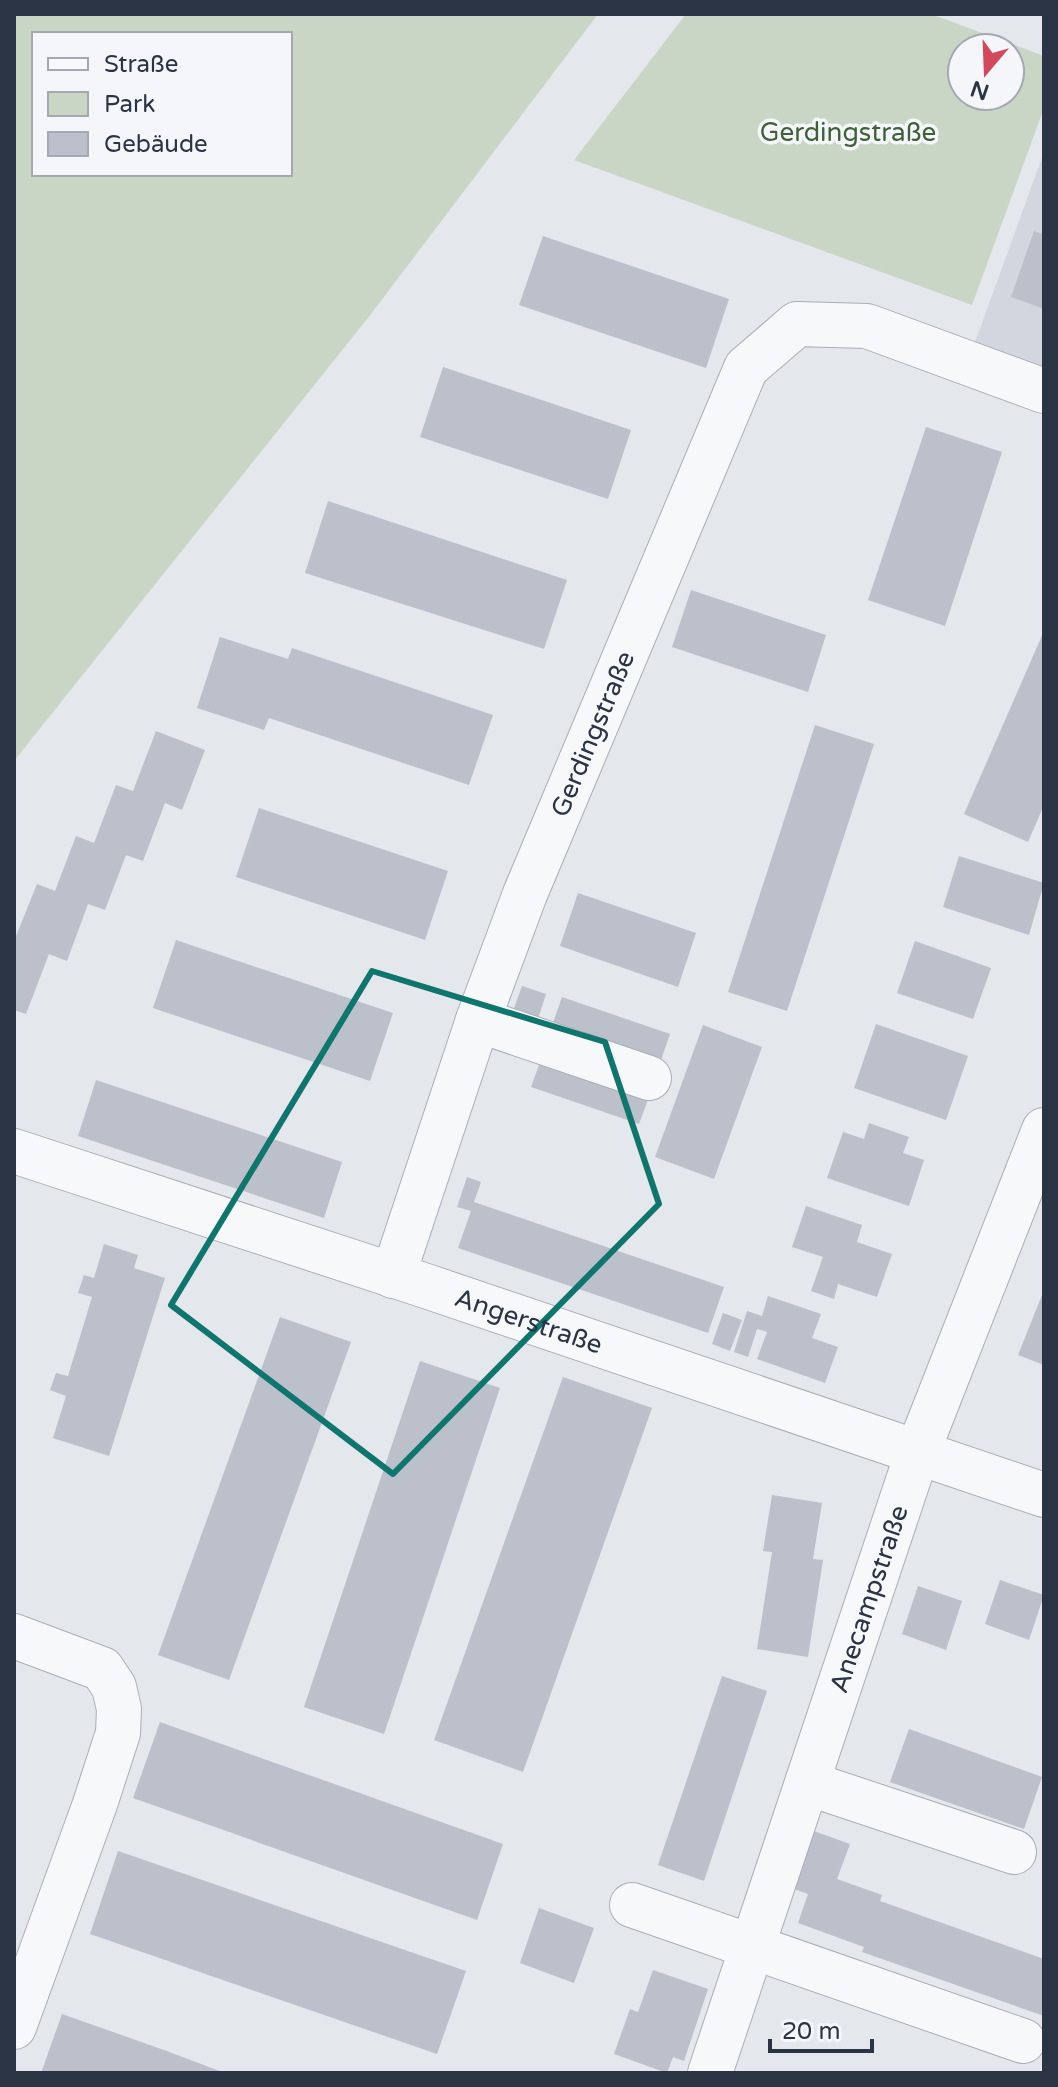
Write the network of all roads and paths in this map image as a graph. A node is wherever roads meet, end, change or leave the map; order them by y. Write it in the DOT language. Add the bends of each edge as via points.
graph roads {
  1 [pos="1044,391"];
  2 [pos="478,1020"];
  3 [pos="649,1078"];
  4 [pos="1044,1130"];
  5 [pos="14,1151"];
  6 [pos="393,1276"];
  7 [pos="918,1451"];
  8 [pos="1044,1495"];
  9 [pos="14,1636"];
  10 [pos="807,1783"];
  11 [pos="1014,1852"];
  12 [pos="632,1905"];
  13 [pos="753,1946"];
  14 [pos="14,2027"];
  15 [pos="1023,2041"];
  16 [pos="710,2073"];
  1 -- 2 [label="street, Gerdingstraße" via="867,326 797,324 746,368 525,894"];
  2 -- 3 [label="street"];
  2 -- 6 [label="street, Gerdingstraße"];
  4 -- 7 [label="street, Anecampstraße"];
  5 -- 6 [label="street, Angerstraße"];
  6 -- 7 [label="street, Angerstraße"];
  7 -- 8 [label="street, Angerstraße"];
  7 -- 10 [label="street, Anecampstraße"];
  9 -- 14 [label="street" via="102,1669 114,1687 119,1709 118,1733 104,1776"];
  10 -- 11 [label="street"];
  10 -- 13 [label="street, Anecampstraße"];
  12 -- 13 [label="street"];
  13 -- 15 [label="street"];
  13 -- 16 [label="street, Anecampstraße"];
}
